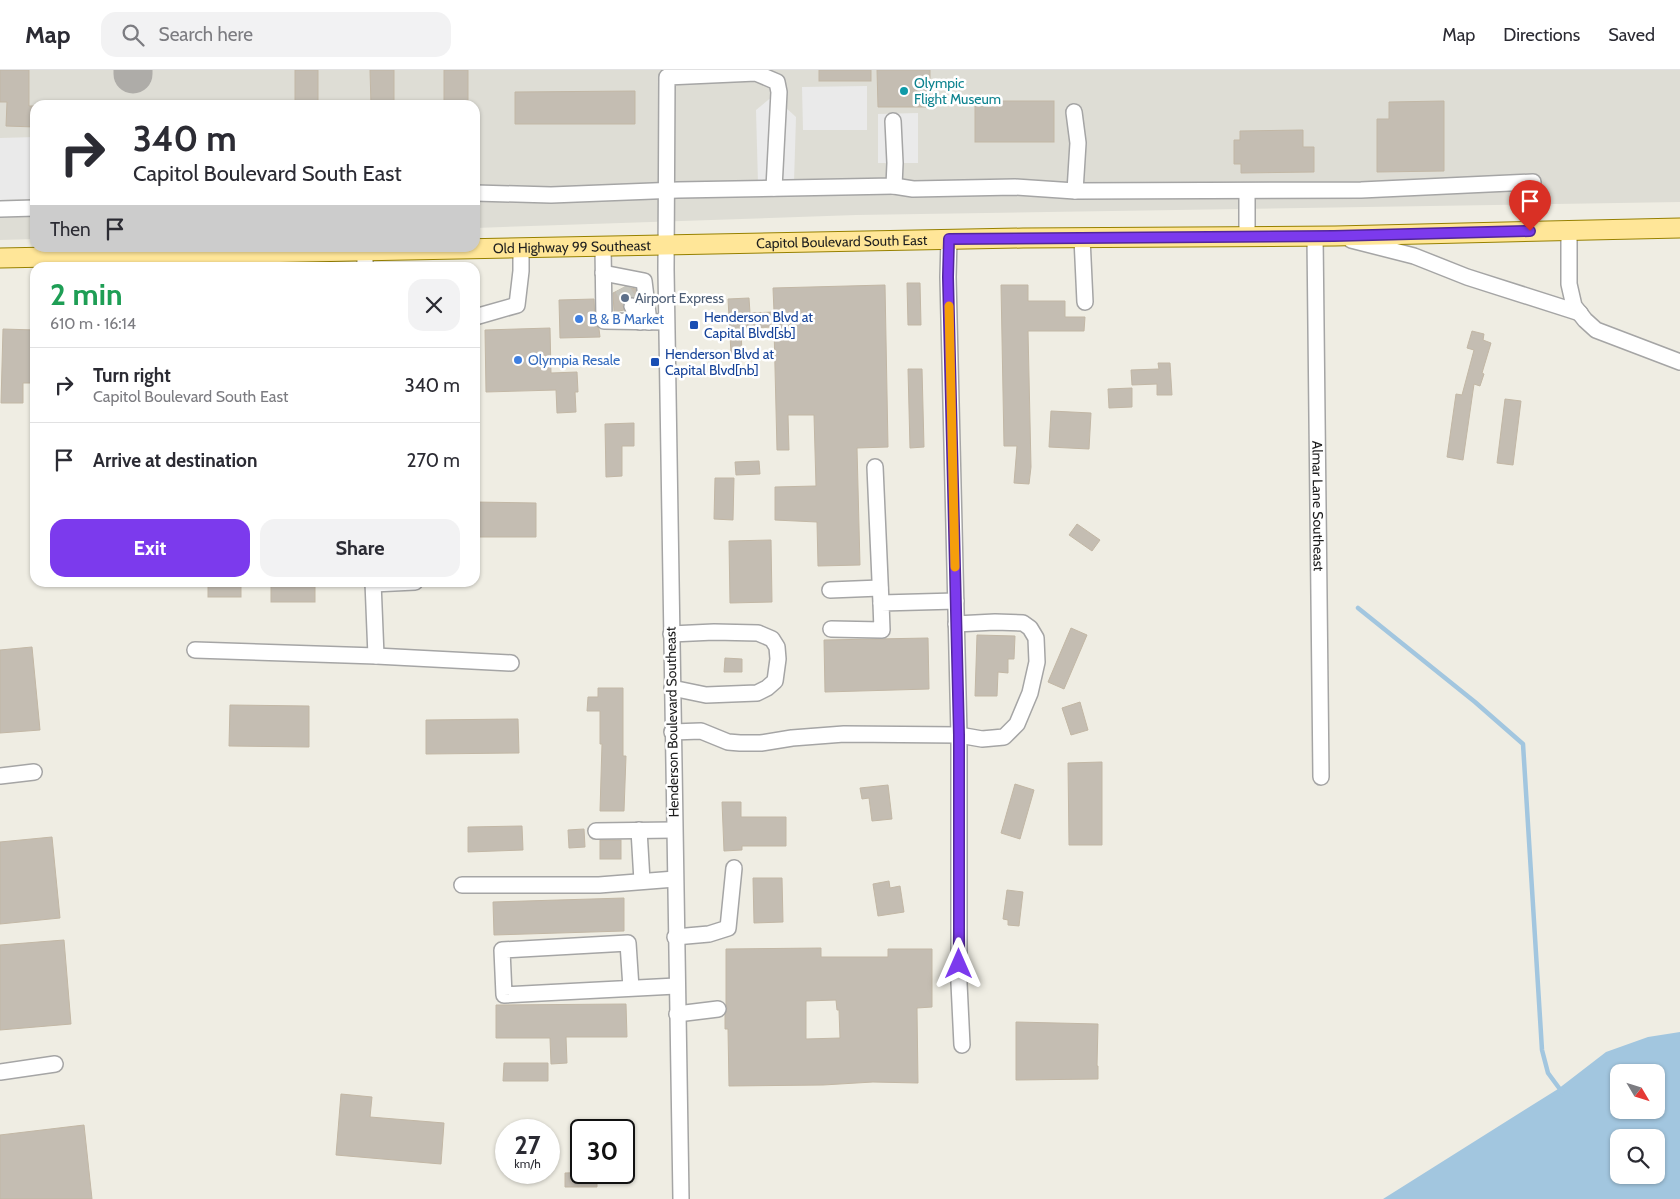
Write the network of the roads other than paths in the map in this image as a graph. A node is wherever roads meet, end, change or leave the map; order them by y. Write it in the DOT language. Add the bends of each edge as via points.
graph roads {
  1 [pos="667,73"];
  2 [pos="1074,112"];
  3 [pos="893,121"];
  4 [pos="1534,182"];
  5 [pos="894,186"];
  6 [pos="774,188"];
  7 [pos="666,191"];
  8 [pos="1075,191"];
  9 [pos="1247,191"];
  10 [pos="480,193"];
  11 [pos="30,208"];
  12 [pos="0,209"];
  13 [pos="1680,228"];
  14 [pos="1569,230"];
  15 [pos="1315,236"];
  16 [pos="1334,236"];
  17 [pos="1247,237"];
  18 [pos="1082,238"];
  19 [pos="949,239"];
  20 [pos="665,244"];
  21 [pos="603,246"];
  22 [pos="521,247"];
  23 [pos="480,250"];
  24 [pos="456,252"];
  25 [pos="60,257"];
  26 [pos="0,258"];
  27 [pos="365,259"];
  28 [pos="169,261"];
  29 [pos="614,279"];
  30 [pos="1085,302"];
  31 [pos="632,306"];
  32 [pos="1580,313"];
  33 [pos="480,316"];
  34 [pos="644,322"];
  35 [pos="666,322"];
  36 [pos="1680,362"];
  37 [pos="875,467"];
  38 [pos="373,587"];
  39 [pos="830,590"];
  40 [pos="881,595"];
  41 [pos="956,601"];
  42 [pos="956,624"];
  43 [pos="831,629"];
  44 [pos="671,634"];
  45 [pos="195,650"];
  46 [pos="376,656"];
  47 [pos="511,663"];
  48 [pos="672,688"];
  49 [pos="672,732"];
  50 [pos="959,735"];
  51 [pos="34,772"];
  52 [pos="0,776"];
  53 [pos="1321,776"];
  54 [pos="639,830"];
  55 [pos="674,830"];
  56 [pos="596,831"];
  57 [pos="734,868"];
  58 [pos="674,879"];
  59 [pos="642,881"];
  60 [pos="462,885"];
  61 [pos="675,937"];
  62 [pos="676,986"];
  63 [pos="631,988"];
  64 [pos="718,1009"];
  65 [pos="676,1014"];
  66 [pos="962,1045"];
  67 [pos="56,1064"];
  68 [pos="0,1072"];
  69 [pos="681,1199"];
  1 -- 6 [label="street" via="756,72 777,82"];
  1 -- 7 [label="street, Henderson Boulevard Southeast"];
  2 -- 8 [label="street" via="1078,143"];
  3 -- 5 [label="street"];
  4 -- 9 [label="street" via="1361,190"];
  5 -- 6 [label="street"];
  5 -- 8 [label="street"];
  6 -- 7 [label="street"];
  7 -- 10 [label="street" via="551,195"];
  7 -- 20 [label="street, Henderson Boulevard Southeast"];
  8 -- 9 [label="street"];
  9 -- 17 [label="street"];
  11 -- 12 [label="street"];
  13 -- 14 [label="main road, Capitol Boulevard South East"];
  14 -- 16 [label="main road, Capitol Boulevard South East"];
  14 -- 32 [label="street" via="1569,284 1574,306"];
  15 -- 16 [label="main road, Capitol Boulevard South East"];
  15 -- 17 [label="main road, Capitol Boulevard South East"];
  15 -- 53 [label="street, Almar Lane Southeast"];
  16 -- 32 [label="street" via="1414,256"];
  17 -- 18 [label="main road, Capitol Boulevard South East"];
  18 -- 19 [label="main road, Capitol Boulevard South East"];
  18 -- 30 [label="street"];
  19 -- 20 [label="main road, Capitol Boulevard South East"];
  19 -- 41 [label="street"];
  20 -- 21 [label="main road, Old Highway 99 Southeast"];
  20 -- 35 [label="street, Henderson Boulevard Southeast"];
  21 -- 22 [label="main road, Old Highway 99 Southeast"];
  21 -- 29 [label="street"];
  22 -- 23 [label="main road, Old Highway 99 Southeast"];
  22 -- 33 [label="street" via="517,305"];
  24 -- 27 [label="main road, Old Highway 99 Southeast"];
  25 -- 26 [label="main road, Old Highway 99 Southeast"];
  25 -- 28 [label="main road, Old Highway 99 Southeast"];
  27 -- 28 [label="main road, Old Highway 99 Southeast"];
  29 -- 34 [label="street" via="644,282"];
  29 -- 34 [label="street" via="604,321"];
  31 -- 34 [label="street"];
  32 -- 36 [label="street" via="1596,330"];
  34 -- 35 [label="street"];
  35 -- 44 [label="street, Henderson Boulevard Southeast"];
  37 -- 40 [label="street"];
  38 -- 46 [label="street"];
  39 -- 40 [label="street"];
  40 -- 41 [label="street"];
  40 -- 43 [label="street" via="882,630"];
  41 -- 42 [label="street"];
  42 -- 50 [label="street"];
  42 -- 50 [label="street" via="1023,623 1030,628 1037,646 1030,693 1017,724 1004,736"];
  44 -- 48 [label="street, Henderson Boulevard Southeast"];
  44 -- 48 [label="street" via="758,633 772,640 777,647 778,659 775,681 757,694 706,695"];
  45 -- 46 [label="street"];
  46 -- 47 [label="street"];
  48 -- 49 [label="street, Henderson Boulevard Southeast"];
  49 -- 50 [label="street" via="701,732 740,744 844,734"];
  49 -- 55 [label="street, Henderson Boulevard Southeast"];
  50 -- 66 [label="street"];
  51 -- 52 [label="street"];
  54 -- 55 [label="street"];
  54 -- 56 [label="street"];
  54 -- 59 [label="street"];
  55 -- 58 [label="street, Henderson Boulevard Southeast"];
  57 -- 61 [label="street" via="728,928 709,934"];
  58 -- 59 [label="street"];
  58 -- 61 [label="street, Henderson Boulevard Southeast"];
  59 -- 60 [label="street" via="599,885"];
  61 -- 62 [label="street, Henderson Boulevard Southeast"];
  62 -- 63 [label="street"];
  62 -- 65 [label="street, Henderson Boulevard Southeast"];
  63 -- 63 [label="street" via="504,995 502,950 628,943"];
  64 -- 65 [label="street"];
  65 -- 69 [label="street, Henderson Boulevard Southeast"];
  67 -- 68 [label="street"];
}
